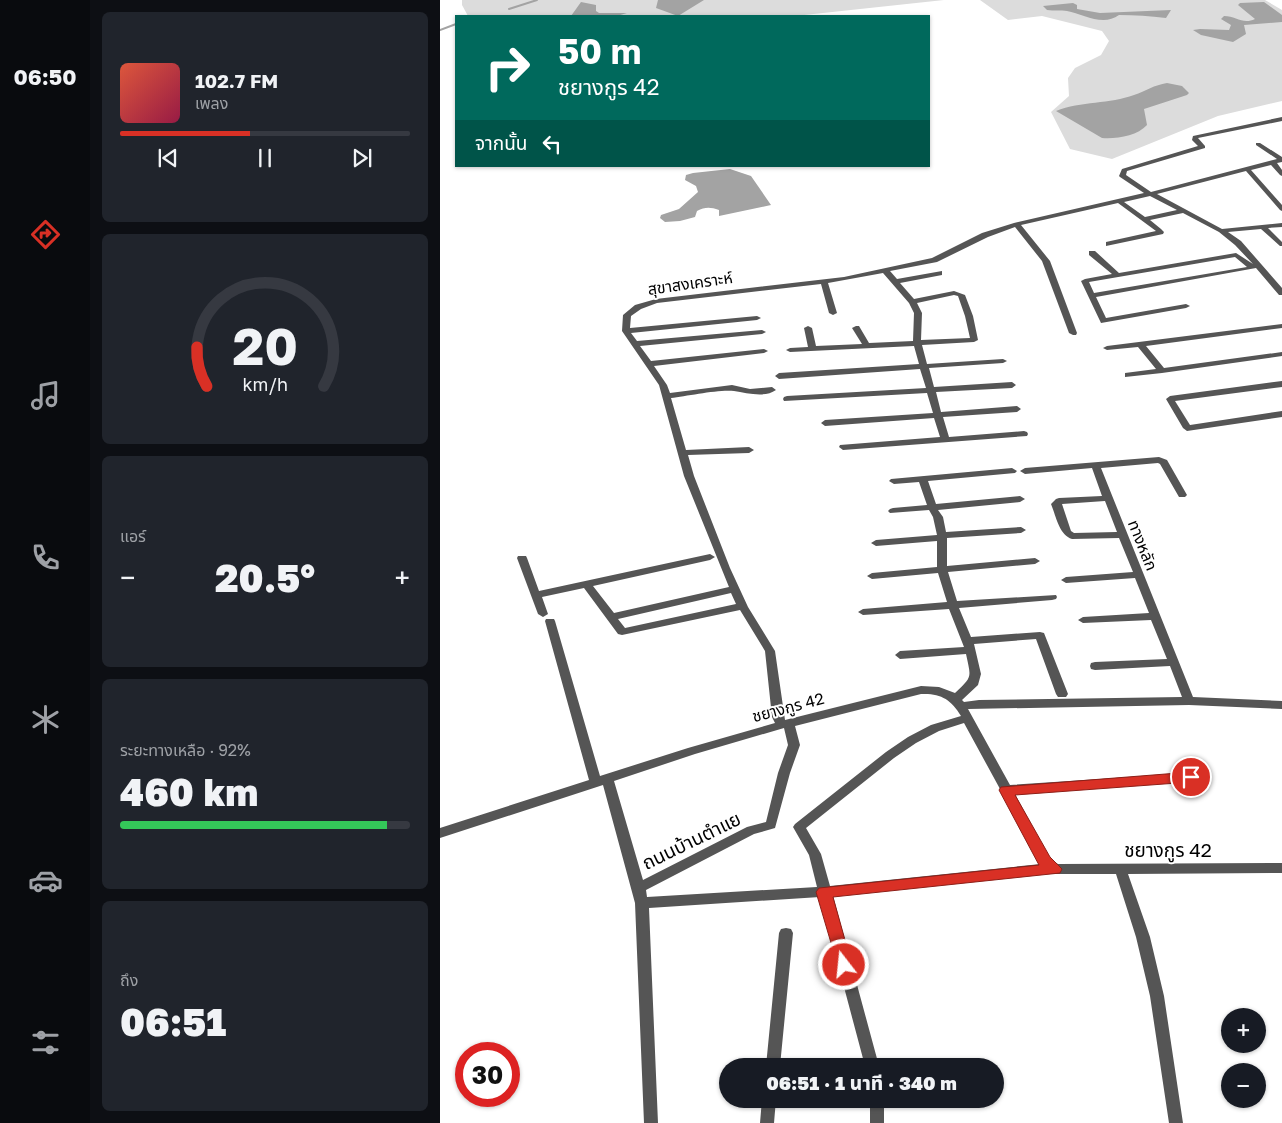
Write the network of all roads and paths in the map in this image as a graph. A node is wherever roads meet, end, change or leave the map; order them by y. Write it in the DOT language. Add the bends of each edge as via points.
graph roads {
  1 [pos="1282,119"];
  2 [pos="1258,144"];
  3 [pos="1273,163"];
  4 [pos="1248,170"];
  5 [pos="1282,174"];
  6 [pos="1151,194"];
  7 [pos="1119,201"];
  8 [pos="1282,209"];
  9 [pos="1184,211"];
  10 [pos="1145,219"];
  11 [pos="1016,224"];
  12 [pos="1282,225"];
  13 [pos="1263,227"];
  14 [pos="1221,231"];
  15 [pos="1109,244"];
  16 [pos="1280,244"];
  17 [pos="1092,253"];
  18 [pos="1252,259"];
  19 [pos="1242,261"];
  20 [pos="885,270"];
  21 [pos="939,273"];
  22 [pos="1118,276"];
  23 [pos="824,282"];
  24 [pos="894,282"];
  25 [pos="1282,293"];
  26 [pos="1091,296"];
  27 [pos="912,302"];
  28 [pos="1186,306"];
  29 [pos="833,313"];
  30 [pos="757,318"];
  31 [pos="1282,326"];
  32 [pos="808,328"];
  33 [pos="856,328"];
  34 [pos="626,331"];
  35 [pos="762,332"];
  36 [pos="1073,333"];
  37 [pos="917,343"];
  38 [pos="635,344"];
  39 [pos="1140,344"];
  40 [pos="867,346"];
  41 [pos="1107,348"];
  42 [pos="813,349"];
  43 [pos="764,350"];
  44 [pos="790,350"];
  45 [pos="1282,354"];
  46 [pos="1003,361"];
  47 [pos="648,364"];
  48 [pos="923,366"];
  49 [pos="1162,371"];
  50 [pos="779,376"];
  51 [pos="1128,376"];
  52 [pos="1282,384"];
  53 [pos="1012,386"];
  54 [pos="772,390"];
  55 [pos="932,390"];
  56 [pos="666,396"];
  57 [pos="787,399"];
  58 [pos="1017,409"];
  59 [pos="1282,414"];
  60 [pos="939,415"];
  61 [pos="825,423"];
  62 [pos="1024,434"];
  63 [pos="945,440"];
  64 [pos="843,447"];
  65 [pos="749,450"];
  66 [pos="683,453"];
  67 [pos="1095,465"];
  68 [pos="1012,471"];
  69 [pos="1025,471"];
  70 [pos="922,478"];
  71 [pos="894,481"];
  72 [pos="1182,495"];
  73 [pos="1108,498"];
  74 [pos="1020,499"];
  75 [pos="932,507"];
  76 [pos="892,511"];
  77 [pos="1021,530"];
  78 [pos="1122,535"];
  79 [pos="942,537"];
  80 [pos="876,543"];
  81 [pos="710,557"];
  82 [pos="522,558"];
  83 [pos="1034,561"];
  84 [pos="942,569"];
  85 [pos="1138,575"];
  86 [pos="872,576"];
  87 [pos="1066,580"];
  88 [pos="587,584"];
  89 [pos="735,589"];
  90 [pos="536,595"];
  91 [pos="704,596"];
  92 [pos="1052,596"];
  93 [pos="743,606"];
  94 [pos="953,606"];
  95 [pos="863,612"];
  96 [pos="710,613"];
  97 [pos="1155,616"];
  98 [pos="611,617"];
  99 [pos="1083,620"];
  100 [pos="969,645"];
  101 [pos="900,655"];
  102 [pos="1173,662"];
  103 [pos="1095,666"];
  104 [pos="1062,694"];
  105 [pos="1189,701"];
  106 [pos="959,703"];
  107 [pos="1282,705"];
  108 [pos="967,718"];
  109 [pos="785,724"];
  110 [pos="1191,777"];
  111 [pos="601,781"];
  112 [pos="1006,790"];
  113 [pos="440,833"];
  114 [pos="1120,868"];
  115 [pos="1282,868"];
  116 [pos="1054,869"];
  117 [pos="638,888"];
  118 [pos="824,892"];
  119 [pos="642,903"];
  120 [pos="786,933"];
  121 [pos="774,1058"];
  122 [pos="870,1058"];
  123 [pos="769,1108"];
  124 [pos="877,1108"];
  125 [pos="651,1123"];
  126 [pos="767,1123"];
  127 [pos="877,1123"];
  128 [pos="1176,1123"];
  1 -- 6 [label="street" via="1195,137 1203,147 1122,172 1122,176"];
  2 -- 3 [label="street" via="1282,160"];
  3 -- 4 [label="street, สุขาสงเคราะห์"];
  3 -- 5 [label="street"];
  4 -- 6 [label="street, สุขาสงเคราะห์"];
  4 -- 8 [label="street"];
  6 -- 7 [label="street, สุขาสงเคราะห์"];
  6 -- 9 [label="street"];
  7 -- 10 [label="street"];
  7 -- 11 [label="street, สุขาสงเคราะห์"];
  9 -- 10 [label="street"];
  9 -- 14 [label="street"];
  10 -- 15 [label="street" via="1160,232"];
  11 -- 20 [label="street, สุขาสงเคราะห์" via="934,260"];
  11 -- 36 [label="street" via="1046,261"];
  12 -- 13 [label="street"];
  13 -- 14 [label="street"];
  13 -- 16 [label="street"];
  14 -- 18 [label="street"];
  17 -- 22 [label="street"];
  18 -- 19 [label="street"];
  18 -- 25 [label="street"];
  19 -- 22 [label="street" via="1236,255"];
  19 -- 26 [label="street" via="1253,268"];
  20 -- 23 [label="street, สุขาสงเคราะห์"];
  20 -- 24 [label="street"];
  21 -- 24 [label="street"];
  22 -- 26 [label="street" via="1085,281"];
  23 -- 29 [label="street"];
  23 -- 34 [label="street, สุขาสงเคราะห์" via="646,303 627,315"];
  24 -- 27 [label="street"];
  26 -- 28 [label="street" via="1104,321"];
  27 -- 37 [label="street" via="918,313"];
  27 -- 37 [label="street" via="954,293 961,295 974,340"];
  30 -- 34 [label="street"];
  31 -- 39 [label="street"];
  32 -- 42 [label="street"];
  33 -- 40 [label="street"];
  34 -- 38 [label="street"];
  35 -- 38 [label="street"];
  37 -- 40 [label="street"];
  37 -- 48 [label="street"];
  38 -- 47 [label="street"];
  39 -- 41 [label="street"];
  39 -- 49 [label="street"];
  40 -- 42 [label="street"];
  42 -- 44 [label="street"];
  43 -- 47 [label="street"];
  45 -- 49 [label="street"];
  46 -- 48 [label="street"];
  47 -- 56 [label="street" via="663,385"];
  48 -- 50 [label="street"];
  48 -- 55 [label="street"];
  49 -- 51 [label="street"];
  52 -- 59 [label="street" via="1170,399 1187,428"];
  53 -- 55 [label="street"];
  54 -- 56 [label="street" via="750,392 732,388"];
  55 -- 57 [label="street"];
  55 -- 60 [label="street"];
  56 -- 66 [label="street"];
  58 -- 60 [label="street"];
  60 -- 61 [label="street"];
  60 -- 63 [label="street"];
  62 -- 63 [label="street"];
  63 -- 64 [label="street"];
  65 -- 66 [label="street"];
  66 -- 89 [label="street" via="689,476"];
  67 -- 69 [label="street"];
  67 -- 72 [label="street" via="1162,460"];
  67 -- 73 [label="street, ทางหลัก"];
  68 -- 70 [label="street"];
  70 -- 71 [label="street"];
  70 -- 75 [label="street"];
  73 -- 78 [label="street, ทางหลัก"];
  73 -- 78 [label="street" via="1059,501 1056,504 1067,532 1072,536"];
  74 -- 75 [label="street"];
  75 -- 76 [label="street"];
  75 -- 79 [label="street" via="938,517"];
  77 -- 79 [label="street"];
  78 -- 85 [label="street, ทางหลัก"];
  79 -- 80 [label="street"];
  79 -- 84 [label="street"];
  81 -- 88 [label="street"];
  82 -- 90 [label="street"];
  83 -- 84 [label="street"];
  84 -- 86 [label="street"];
  84 -- 94 [label="street"];
  85 -- 87 [label="street"];
  85 -- 97 [label="street, ทางหลัก"];
  88 -- 90 [label="street"];
  88 -- 98 [label="street"];
  89 -- 91 [label="street"];
  89 -- 93 [label="street"];
  90 -- 111 [label="street"];
  91 -- 96 [label="street"];
  91 -- 98 [label="street"];
  92 -- 94 [label="street"];
  93 -- 96 [label="street"];
  93 -- 109 [label="street" via="772,656 778,717"];
  94 -- 95 [label="street"];
  94 -- 100 [label="street"];
  96 -- 98 [label="street" via="622,632"];
  97 -- 99 [label="street"];
  97 -- 102 [label="street, ทางหลัก"];
  100 -- 101 [label="street"];
  100 -- 104 [label="street" via="1040,635"];
  100 -- 106 [label="street" via="976,674"];
  102 -- 103 [label="street"];
  102 -- 105 [label="street, ทางหลัก"];
  105 -- 106 [label="street"];
  105 -- 107 [label="street"];
  106 -- 108 [label="street"];
  106 -- 109 [label="street, ชยางกูร 42" via="943,691 921,690"];
  108 -- 112 [label="street"];
  108 -- 118 [label="street" via="912,740 799,827 814,854"];
  109 -- 111 [label="street, ชยางกูร 42"];
  109 -- 117 [label="street, ถนนบ้านตำแย" via="794,745 771,825 751,830"];
  110 -- 112 [label="street"];
  111 -- 113 [label="street, ชยางกูร 42"];
  111 -- 117 [label="street"];
  112 -- 116 [label="street" via="1044,861"];
  114 -- 115 [label="street, ชยางกูร 42"];
  114 -- 116 [label="street, ชยางกูร 42"];
  114 -- 128 [label="street" via="1143,937 1157,996"];
  116 -- 118 [label="street, ชยางกูร 42"];
  117 -- 119 [label="street, ถนนบ้านตำแย"];
  118 -- 119 [label="street, ชยางกูร 42"];
  118 -- 122 [label="street"];
  119 -- 125 [label="street, ถนนบ้านตำแย"];
  120 -- 121 [label="street"];
  123 -- 126 [label="street"];
  124 -- 127 [label="street"];
}
